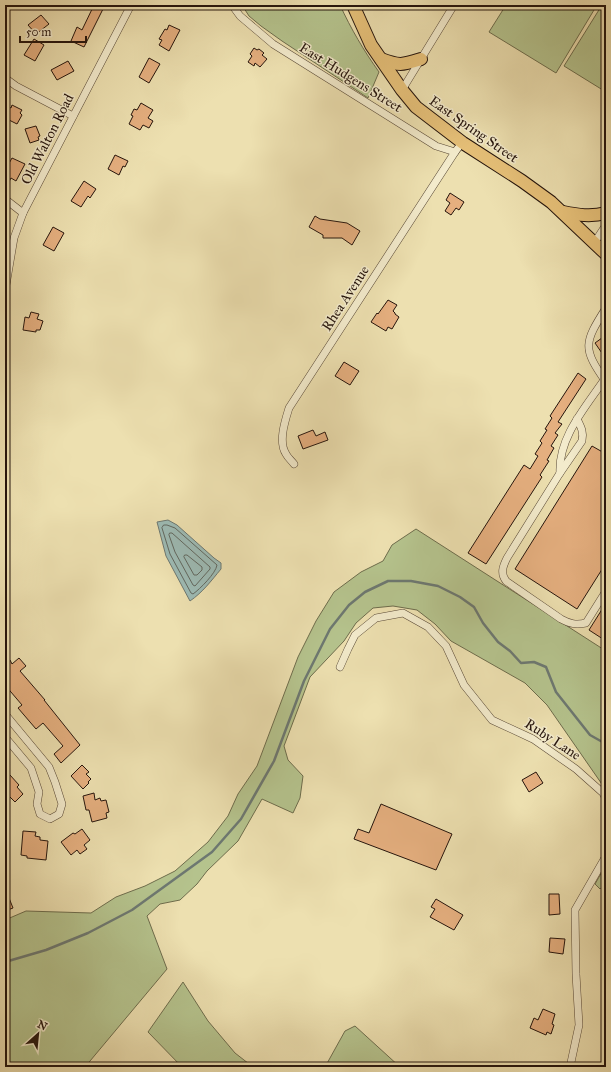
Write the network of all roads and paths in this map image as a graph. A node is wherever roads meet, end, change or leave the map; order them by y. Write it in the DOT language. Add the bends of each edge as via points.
graph roads {
  1 [pos="131,5"];
  2 [pos="232,5"];
  3 [pos="353,5"];
  4 [pos="454,5"];
  5 [pos="381,59"];
  6 [pos="421,59"];
  7 [pos="5,78"];
  8 [pos="402,90"];
  9 [pos="73,116"];
  10 [pos="459,147"];
  11 [pos="5,200"];
  12 [pos="563,212"];
  13 [pos="23,213"];
  14 [pos="606,213"];
  15 [pos="606,225"];
  16 [pos="595,242"];
  17 [pos="606,254"];
  18 [pos="5,291"];
  19 [pos="606,308"];
  20 [pos="605,381"];
  21 [pos="577,420"];
  22 [pos="294,464"];
  23 [pos="560,473"];
  24 [pos="606,591"];
  25 [pos="340,667"];
  26 [pos="5,714"];
  27 [pos="5,737"];
  28 [pos="606,799"];
  29 [pos="606,856"];
  30 [pos="570,1067"];
  1 -- 9 [label="street, Old Walton Road"];
  2 -- 10 [label="street, East Hudgens Street" via="240,16 273,44 436,146"];
  3 -- 5 [label="main road, East Spring Street" via="371,45"];
  4 -- 6 [label="street"];
  5 -- 6 [label="main road" via="404,65"];
  5 -- 8 [label="main road, East Spring Street"];
  6 -- 8 [label="street"];
  7 -- 9 [label="street"];
  8 -- 10 [label="main road, East Spring Street" via="416,107"];
  9 -- 13 [label="street, Old Walton Road"];
  10 -- 12 [label="main road, East Spring Street" via="525,183"];
  10 -- 22 [label="street, Rhea Avenue" via="289,408 282,438 285,453"];
  11 -- 13 [label="street"];
  12 -- 14 [label="main road" via="584,216"];
  12 -- 16 [label="main road, East Spring Street"];
  13 -- 18 [label="street, Old Walton Road" via="14,238"];
  15 -- 16 [label="street"];
  16 -- 17 [label="main road, East Spring Street"];
  19 -- 20 [label="street" via="588,342 589,353"];
  20 -- 21 [label="street"];
  21 -- 23 [label="street" via="562,453"];
  21 -- 23 [label="street" via="582,429 582,441"];
  23 -- 24 [label="street" via="507,558 503,566 503,578 570,624 586,622"];
  25 -- 28 [label="street, Ruby Lane" via="355,635 376,618 403,614 428,627 446,646 464,686 492,720 533,739 576,769 603,793"];
  26 -- 27 [label="street" via="48,767 62,804 59,814 50,819 40,814 37,804 39,792 31,768"];
  29 -- 30 [label="street" via="574,910 579,1025"];
}
